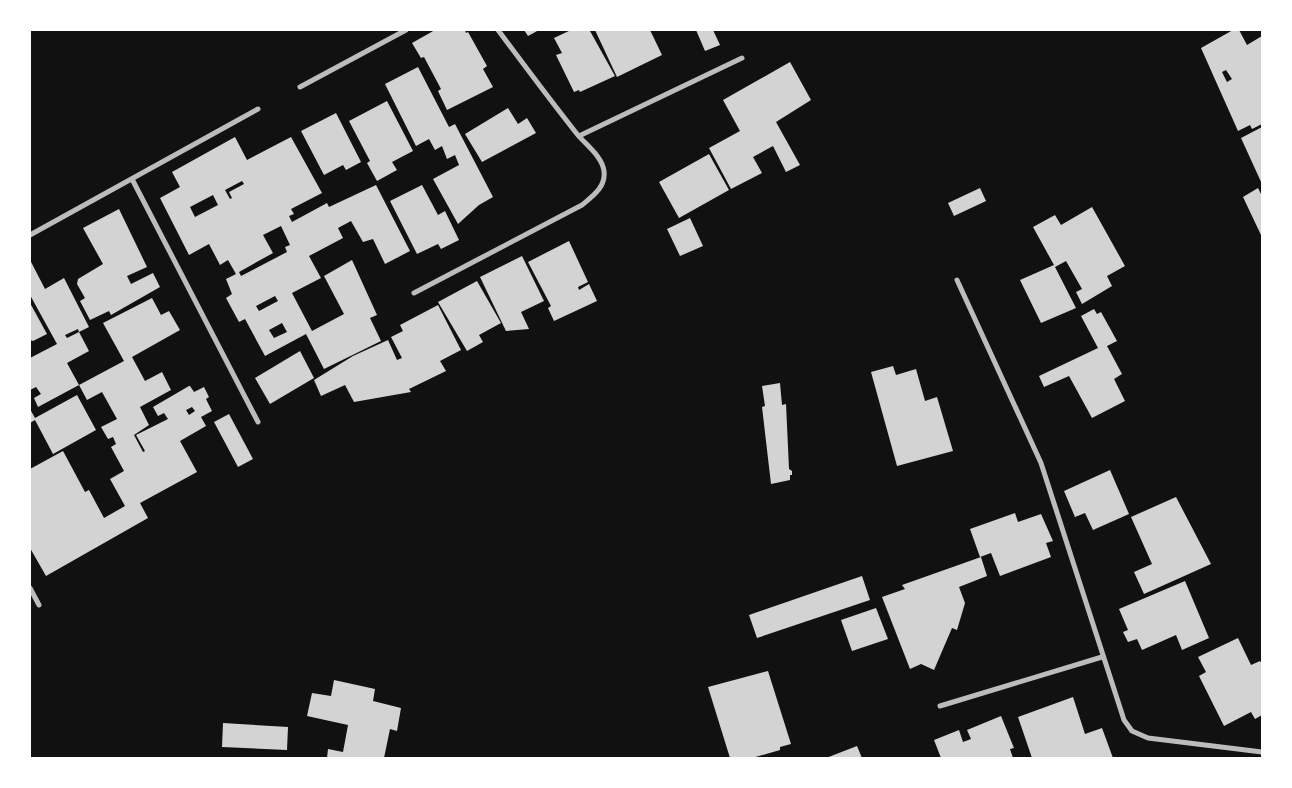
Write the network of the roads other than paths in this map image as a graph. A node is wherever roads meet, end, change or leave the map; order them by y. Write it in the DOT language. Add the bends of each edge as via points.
graph roads {
  1 [pos="406,30"];
  2 [pos="498,30"];
  3 [pos="742,58"];
  4 [pos="300,87"];
  5 [pos="258,109"];
  6 [pos="579,136"];
  7 [pos="132,180"];
  8 [pos="30,235"];
  9 [pos="957,280"];
  10 [pos="414,293"];
  11 [pos="258,422"];
  12 [pos="30,588"];
  13 [pos="39,605"];
  14 [pos="1102,658"];
  15 [pos="940,706"];
  16 [pos="1262,752"];
  1 -- 4 [label="street"];
  2 -- 6 [label="street"];
  3 -- 6 [label="street"];
  5 -- 7 [label="street"];
  6 -- 10 [label="street" via="604,169 604,180 598,191 582,204"];
  7 -- 8 [label="street"];
  7 -- 11 [label="street"];
  9 -- 14 [label="street" via="1042,463"];
  12 -- 13 [label="street"];
  14 -- 15 [label="street"];
  14 -- 16 [label="street" via="1124,720 1132,731 1148,738"];
}
